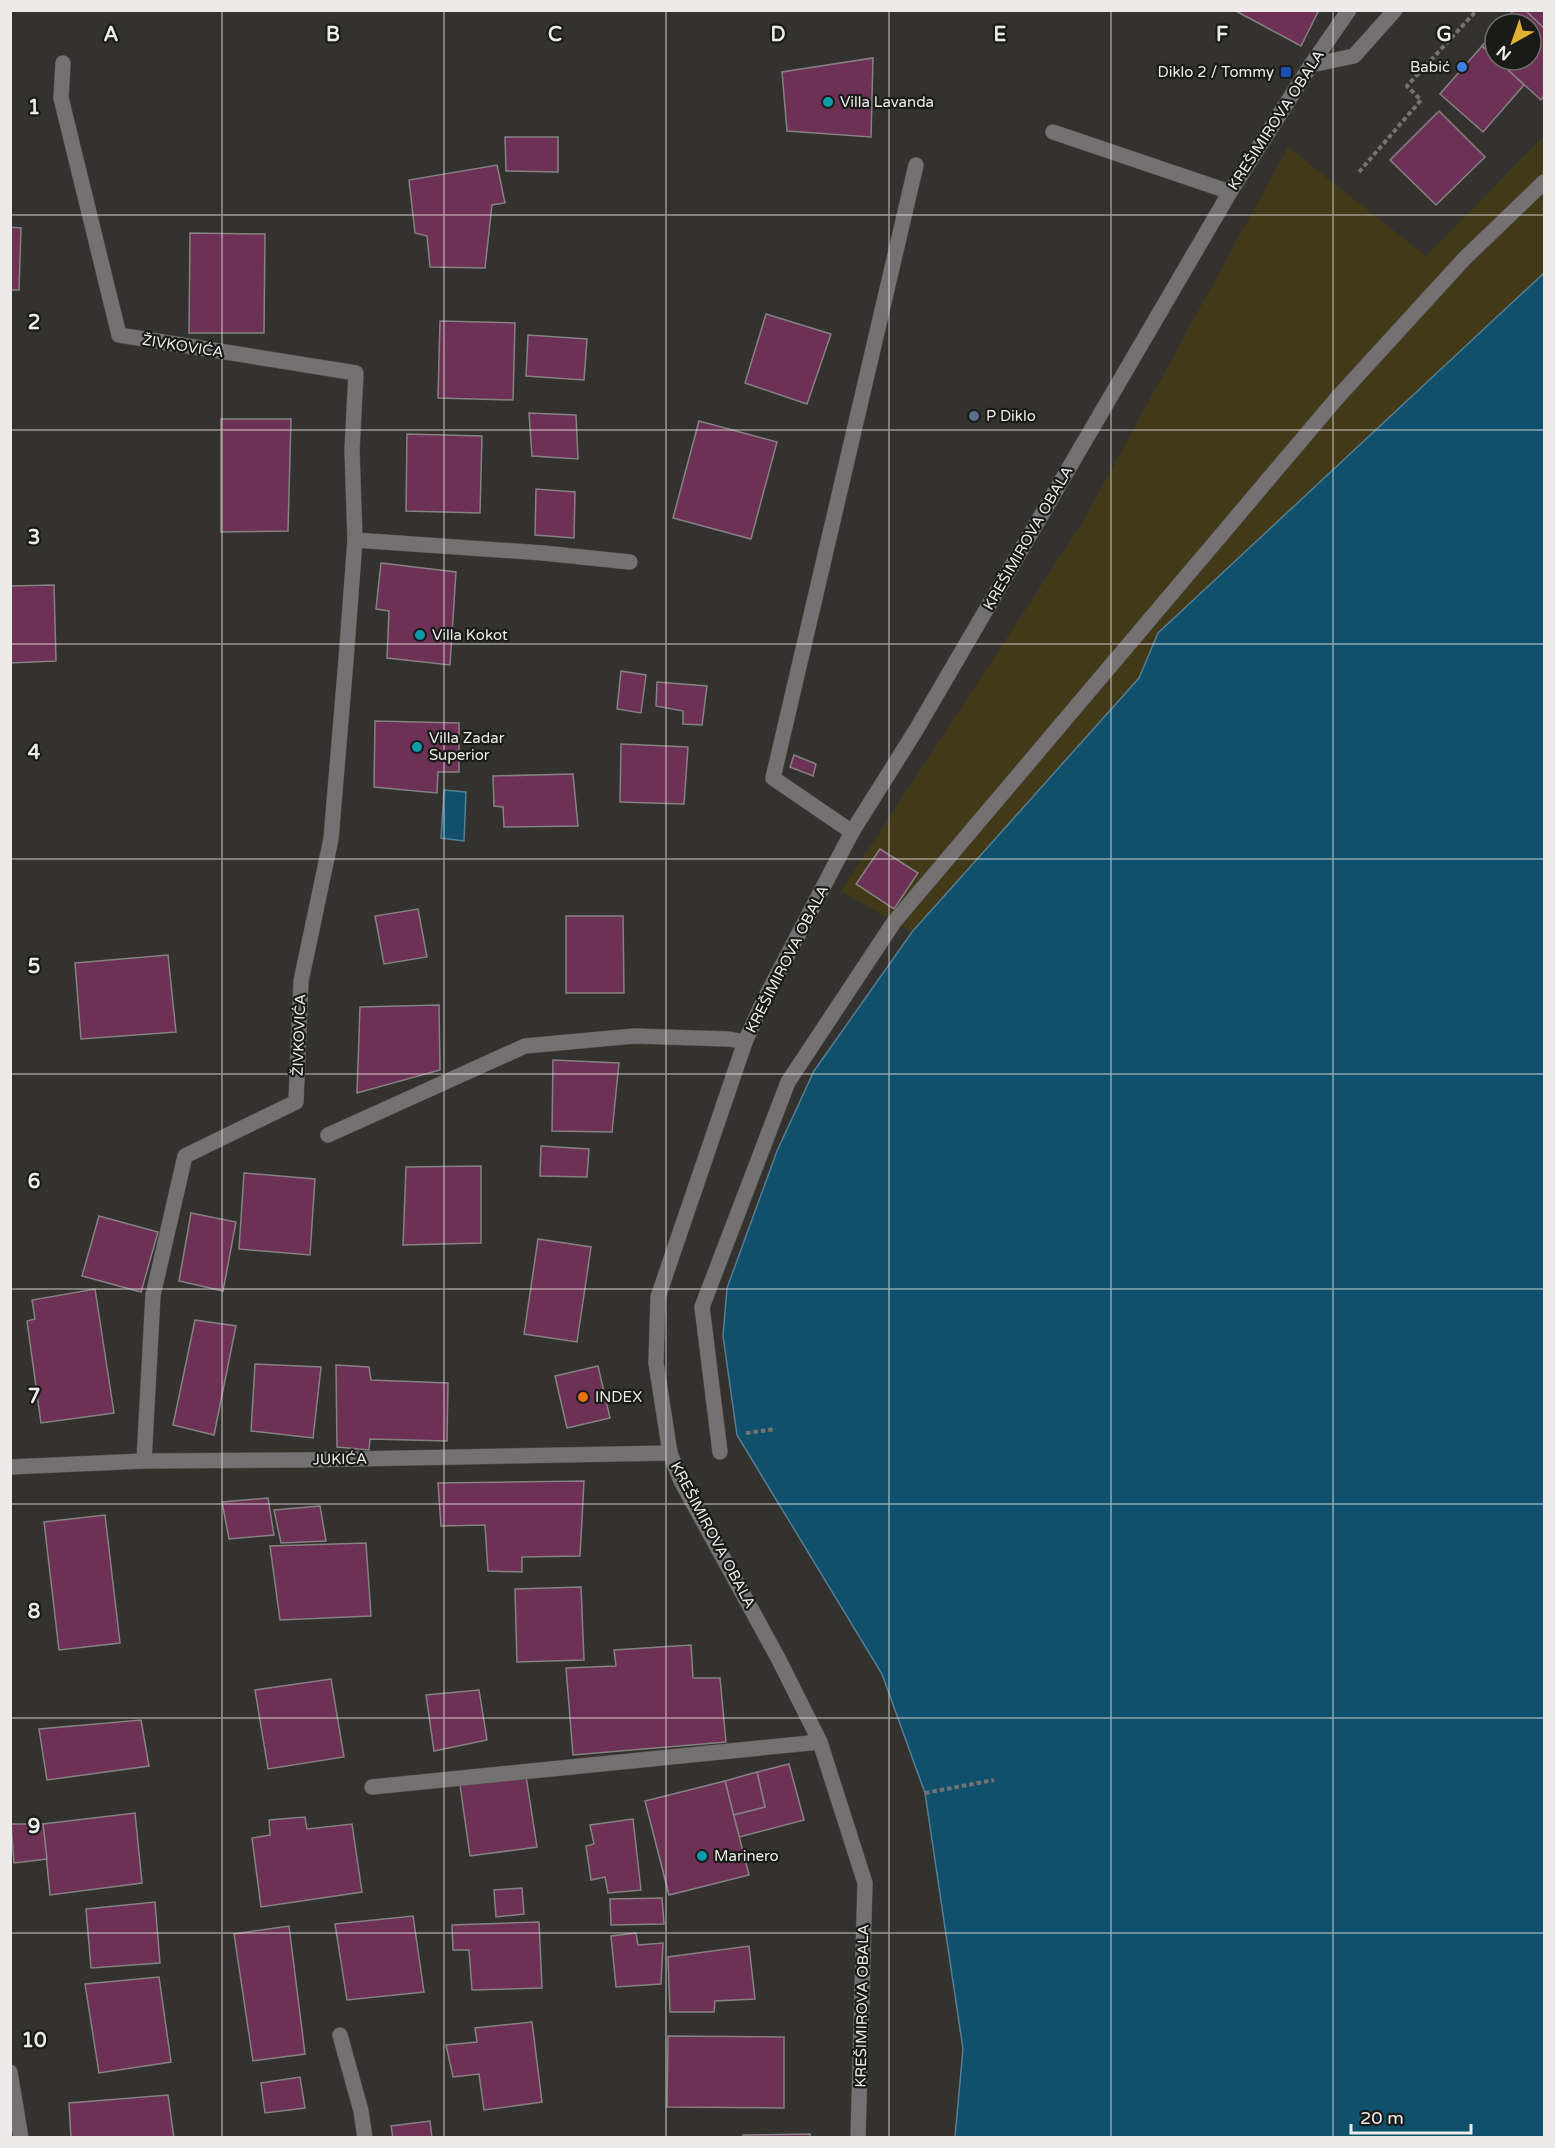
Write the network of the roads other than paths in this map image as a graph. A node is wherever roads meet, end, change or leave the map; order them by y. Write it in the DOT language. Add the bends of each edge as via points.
graph roads {
  1 [pos="1349,10"];
  2 [pos="1395,10"];
  3 [pos="63,63"];
  4 [pos="1311,65"];
  5 [pos="1053,132"];
  6 [pos="916,165"];
  7 [pos="1545,182"];
  8 [pos="1230,192"];
  9 [pos="355,540"];
  10 [pos="630,562"];
  11 [pos="852,832"];
  12 [pos="745,1042"];
  13 [pos="328,1135"];
  14 [pos="720,1452"];
  15 [pos="670,1453"];
  16 [pos="144,1461"];
  17 [pos="10,1467"];
  18 [pos="820,1742"];
  19 [pos="372,1787"];
  20 [pos="340,2035"];
  21 [pos="10,2072"];
  22 [pos="21,2138"];
  23 [pos="365,2138"];
  24 [pos="858,2138"];
  1 -- 4 [label="street, KREŠIMIROVA OBALA"];
  2 -- 4 [label="street" via="1354,56"];
  3 -- 9 [label="street, ŽIVKOVIĆA" via="61,98 119,335 356,373 352,450"];
  4 -- 8 [label="street, KREŠIMIROVA OBALA"];
  5 -- 8 [label="street"];
  6 -- 11 [label="street" via="774,778"];
  7 -- 14 [label="street" via="1464,259 1337,398 902,913 788,1082 702,1307"];
  8 -- 11 [label="street, KREŠIMIROVA OBALA"];
  9 -- 10 [label="street"];
  9 -- 16 [label="street, ŽIVKOVIĆA" via="331,839 301,981 296,1102 185,1156 153,1295"];
  11 -- 12 [label="street, KREŠIMIROVA OBALA"];
  12 -- 13 [label="street" via="634,1036 525,1046"];
  12 -- 15 [label="street, KREŠIMIROVA OBALA" via="658,1297 656,1363"];
  15 -- 16 [label="street, JUKIĆA"];
  15 -- 18 [label="street, KREŠIMIROVA OBALA" via="681,1481"];
  16 -- 17 [label="street, JUKIĆA"];
  18 -- 19 [label="street"];
  18 -- 24 [label="street, KREŠIMIROVA OBALA" via="864,1883"];
  20 -- 23 [label="street"];
  21 -- 22 [label="street"];
}
